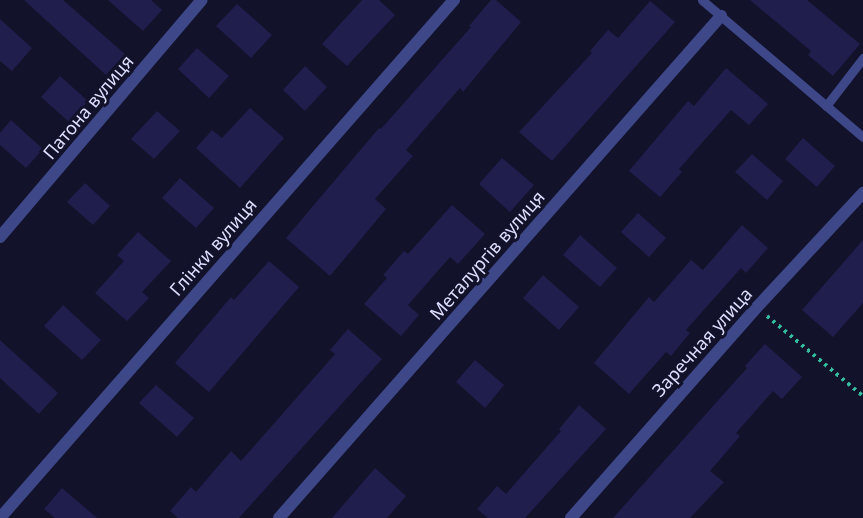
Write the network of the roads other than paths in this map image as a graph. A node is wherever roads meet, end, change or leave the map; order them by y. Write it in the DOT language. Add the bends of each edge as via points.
graph roads {
  1 [pos="202,0"];
  2 [pos="454,0"];
  3 [pos="702,0"];
  4 [pos="721,16"];
  5 [pos="863,58"];
  6 [pos="826,106"];
  7 [pos="863,138"];
  8 [pos="863,193"];
  9 [pos="0,237"];
  10 [pos="0,518"];
  11 [pos="279,518"];
  12 [pos="571,518"];
  1 -- 9 [label="street, Патона вулиця"];
  2 -- 10 [label="street, Глінки вулиця"];
  3 -- 4 [label="lane"];
  4 -- 6 [label="lane"];
  4 -- 11 [label="street, Металургів вулиця"];
  5 -- 6 [label="lane"];
  6 -- 7 [label="lane"];
  8 -- 12 [label="street, Заречная улица"];
}
